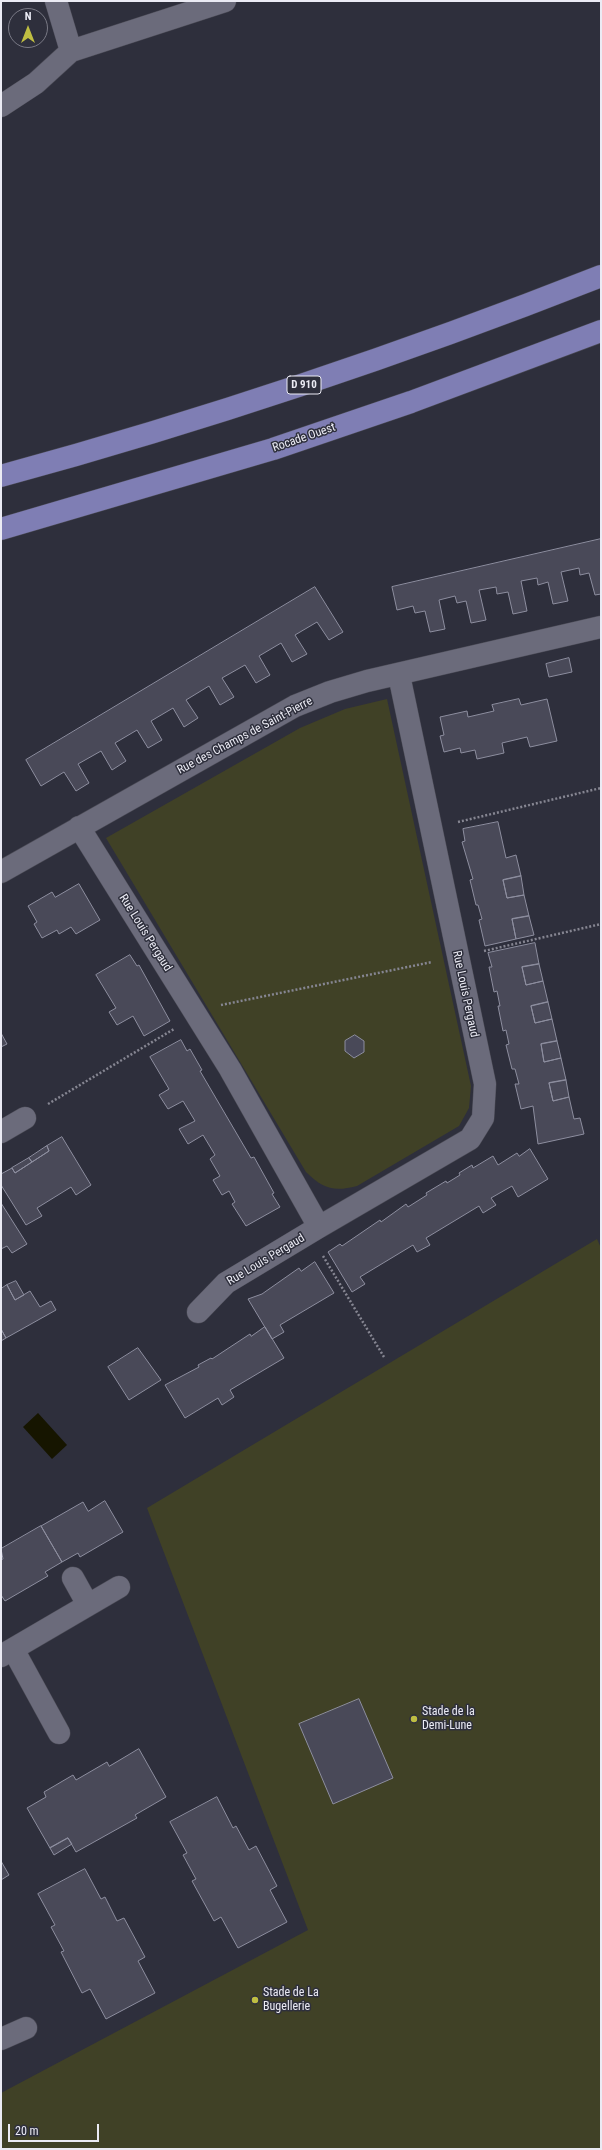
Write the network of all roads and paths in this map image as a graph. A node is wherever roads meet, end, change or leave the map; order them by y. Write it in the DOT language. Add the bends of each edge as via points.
graph roads {
  1 [pos="56,1"];
  2 [pos="225,1"];
  3 [pos="71,51"];
  4 [pos="1,106"];
  5 [pos="601,276"];
  6 [pos="601,331"];
  7 [pos="1,476"];
  8 [pos="1,529"];
  9 [pos="601,627"];
  10 [pos="399,675"];
  11 [pos="601,788"];
  12 [pos="79,827"];
  13 [pos="430,829"];
  14 [pos="1,872"];
  15 [pos="601,924"];
  16 [pos="457,956"];
  17 [pos="197,1016"];
  18 [pos="25,1118"];
  19 [pos="1,1132"];
  20 [pos="314,1230"];
  21 [pos="198,1312"];
  22 [pos="384,1357"];
  23 [pos="73,1578"];
  24 [pos="119,1587"];
  25 [pos="88,1605"];
  26 [pos="7,1652"];
  27 [pos="59,1733"];
  28 [pos="26,2028"];
  29 [pos="1,2039"];
  1 -- 3 [label="street"];
  2 -- 3 [label="street"];
  3 -- 4 [label="street" via="36,83"];
  5 -- 7 [label="main road, D 910" via="403,351 258,401"];
  6 -- 8 [label="main road, Rocade Ouest" via="273,449"];
  9 -- 10 [label="street, Rue des Champs de Saint-Pierre"];
  10 -- 12 [label="street, Rue des Champs de Saint-Pierre" via="337,689 295,706"];
  10 -- 13 [label="street, Rue Louis Pergaud"];
  11 -- 13 [label="path"];
  12 -- 14 [label="street, Rue des Champs de Saint-Pierre"];
  12 -- 17 [label="street, Rue Louis Pergaud"];
  13 -- 16 [label="street, Rue Louis Pergaud"];
  15 -- 16 [label="path"];
  16 -- 17 [label="path" via="215,1006"];
  16 -- 20 [label="street, Rue Louis Pergaud" via="485,1084 483,1118 470,1139"];
  17 -- 18 [label="path"];
  17 -- 20 [label="street, Rue Louis Pergaud" via="230,1069"];
  18 -- 19 [label="street"];
  20 -- 21 [label="street, Rue Louis Pergaud" via="226,1283"];
  20 -- 22 [label="path"];
  23 -- 25 [label="street"];
  24 -- 25 [label="street"];
  25 -- 26 [label="street"];
  26 -- 27 [label="street"];
  28 -- 29 [label="street"];
}
